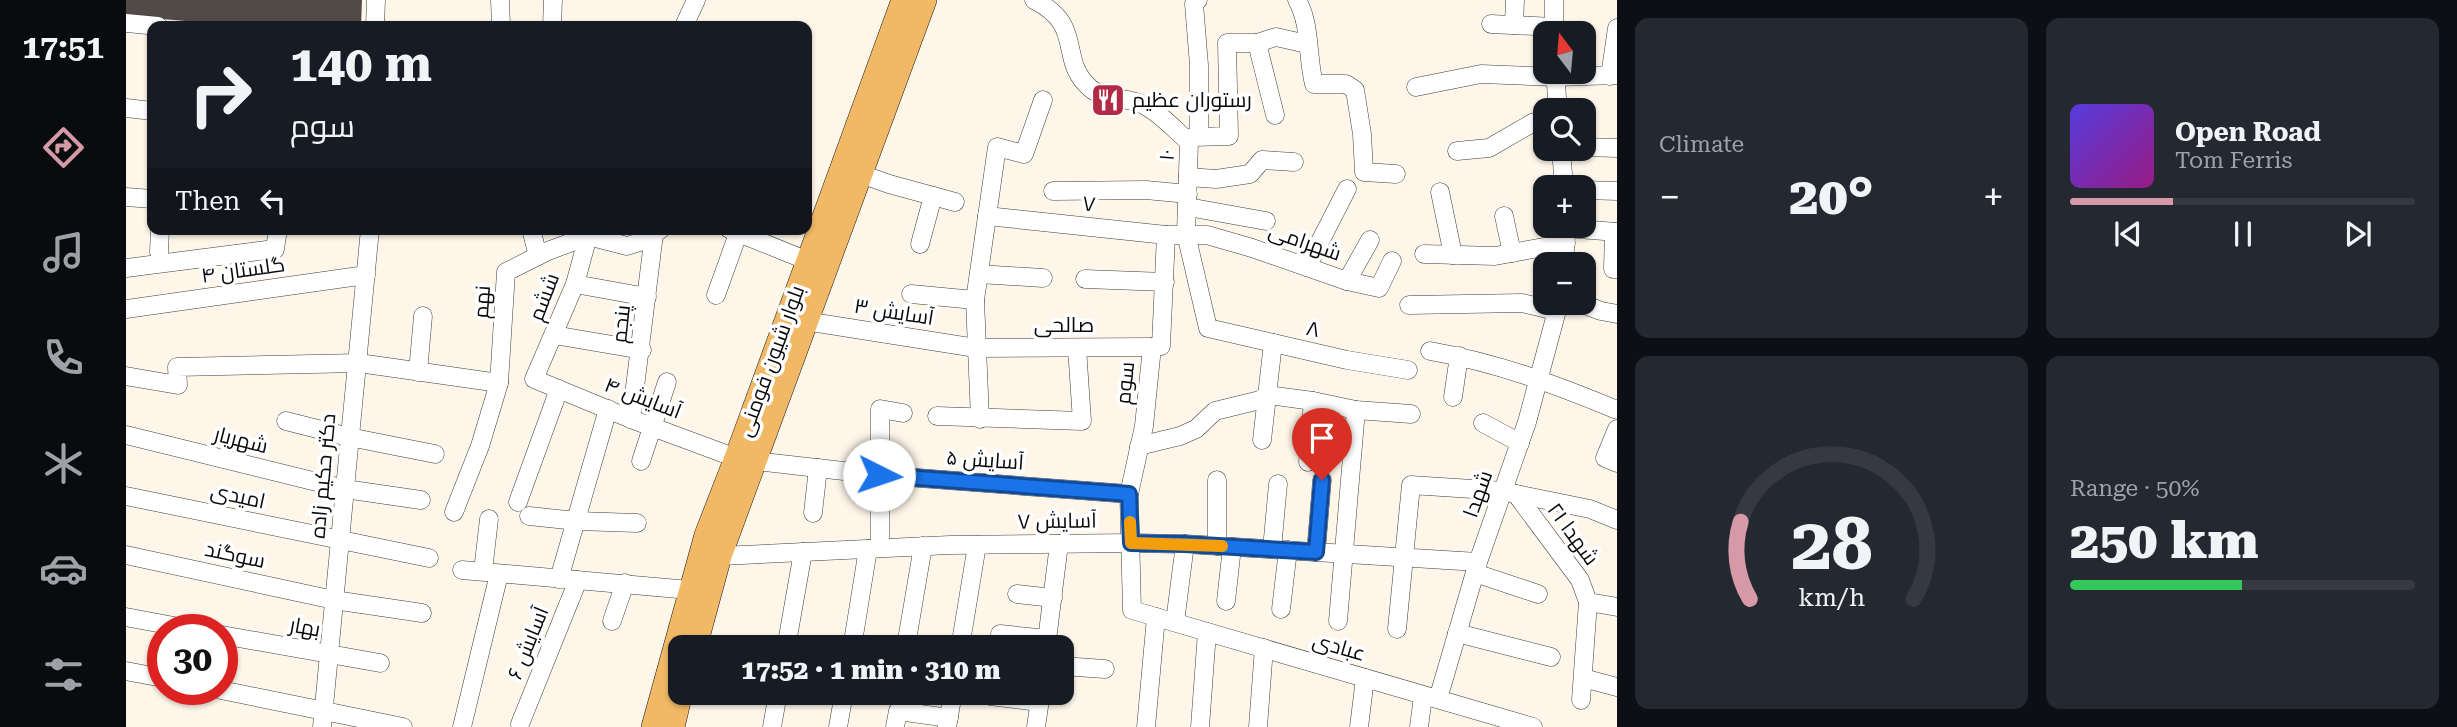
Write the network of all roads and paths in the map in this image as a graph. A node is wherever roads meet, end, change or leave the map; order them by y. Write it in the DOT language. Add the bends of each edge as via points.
graph roads {
  1 [pos="376,0"];
  2 [pos="500,0"];
  3 [pos="552,0"];
  4 [pos="696,0"];
  5 [pos="903,0"];
  6 [pos="925,0"];
  7 [pos="1034,0"];
  8 [pos="1198,0"];
  9 [pos="1297,0"];
  10 [pos="1515,0"];
  11 [pos="1554,0"];
  12 [pos="375,21"];
  13 [pos="501,21"];
  14 [pos="552,21"];
  15 [pos="686,21"];
  16 [pos="1554,21"];
  17 [pos="126,23"];
  18 [pos="1491,24"];
  19 [pos="147,25"];
  20 [pos="1514,25"];
  21 [pos="1533,27"];
  22 [pos="1617,28"];
  23 [pos="1257,43"];
  24 [pos="1307,44"];
  25 [pos="1533,74"];
  26 [pos="1596,75"];
  27 [pos="1614,76"];
  28 [pos="1416,87"];
  29 [pos="1043,100"];
  30 [pos="126,108"];
  31 [pos="147,110"];
  32 [pos="1275,115"];
  33 [pos="1533,123"];
  34 [pos="1191,140"];
  35 [pos="1596,147"];
  36 [pos="1617,148"];
  37 [pos="1457,151"];
  38 [pos="1294,162"];
  39 [pos="861,174"];
  40 [pos="1396,174"];
  41 [pos="1347,189"];
  42 [pos="1596,190"];
  43 [pos="1053,191"];
  44 [pos="1617,191"];
  45 [pos="1440,192"];
  46 [pos="1188,193"];
  47 [pos="933,196"];
  48 [pos="126,197"];
  49 [pos="147,199"];
  50 [pos="955,202"];
  51 [pos="987,216"];
  52 [pos="1504,216"];
  53 [pos="1266,221"];
  54 [pos="1596,232"];
  55 [pos="1616,232"];
  56 [pos="1166,234"];
  57 [pos="1186,234"];
  58 [pos="160,235"];
  59 [pos="277,235"];
  60 [pos="369,235"];
  61 [pos="533,235"];
  62 [pos="585,235"];
  63 [pos="588,235"];
  64 [pos="595,235"];
  65 [pos="652,235"];
  66 [pos="657,235"];
  67 [pos="733,235"];
  68 [pos="746,235"];
  69 [pos="1551,238"];
  70 [pos="1370,240"];
  71 [pos="920,244"];
  72 [pos="159,252"];
  73 [pos="1512,253"];
  74 [pos="1424,254"];
  75 [pos="1453,255"];
  76 [pos="538,256"];
  77 [pos="808,261"];
  78 [pos="1392,261"];
  79 [pos="1307,267"];
  80 [pos="126,268"];
  81 [pos="1617,269"];
  82 [pos="979,274"];
  83 [pos="366,275"];
  84 [pos="1043,278"];
  85 [pos="1085,279"];
  86 [pos="1348,281"];
  87 [pos="1165,282"];
  88 [pos="575,284"];
  89 [pos="911,294"];
  90 [pos="716,295"];
  91 [pos="648,297"];
  92 [pos="975,300"];
  93 [pos="1533,304"];
  94 [pos="1409,305"];
  95 [pos="126,309"];
  96 [pos="1596,309"];
  97 [pos="1617,314"];
  98 [pos="1556,315"];
  99 [pos="423,316"];
  100 [pos="805,321"];
  101 [pos="1208,328"];
  102 [pos="554,335"];
  103 [pos="1273,343"];
  104 [pos="1152,347"];
  105 [pos="976,348"];
  106 [pos="1077,348"];
  107 [pos="642,350"];
  108 [pos="1430,351"];
  109 [pos="1459,356"];
  110 [pos="359,363"];
  111 [pos="1408,370"];
  112 [pos="418,372"];
  113 [pos="126,376"];
  114 [pos="1539,378"];
  115 [pos="534,379"];
  116 [pos="667,382"];
  117 [pos="499,383"];
  118 [pos="559,389"];
  119 [pos="1268,395"];
  120 [pos="1452,397"];
  121 [pos="1313,401"];
  122 [pos="608,409"];
  123 [pos="1356,410"];
  124 [pos="1617,410"];
  125 [pos="903,413"];
  126 [pos="1412,414"];
  127 [pos="937,416"];
  128 [pos="631,419"];
  129 [pos="980,419"];
  130 [pos="286,421"];
  131 [pos="1483,424"];
  132 [pos="653,427"];
  133 [pos="1617,429"];
  134 [pos="126,435"];
  135 [pos="349,437"];
  136 [pos="1262,440"];
  137 [pos="1520,443"];
  138 [pos="1139,446"];
  139 [pos="435,454"];
  140 [pos="746,460"];
  141 [pos="641,461"];
  142 [pos="1308,462"];
  143 [pos="1617,463"];
  144 [pos="818,468"];
  145 [pos="879,475"];
  146 [pos="1217,480"];
  147 [pos="1322,480"];
  148 [pos="1278,484"];
  149 [pos="345,489"];
  150 [pos="1510,492"];
  151 [pos="1129,494"];
  152 [pos="126,496"];
  153 [pos="421,500"];
  154 [pos="517,502"];
  155 [pos="454,512"];
  156 [pos="813,513"];
  157 [pos="529,516"];
  158 [pos="489,519"];
  159 [pos="1617,520"];
  160 [pos="577,521"];
  161 [pos="637,523"];
  162 [pos="340,541"];
  163 [pos="1131,543"];
  164 [pos="1059,544"];
  165 [pos="1185,544"];
  166 [pos="977,545"];
  167 [pos="923,546"];
  168 [pos="1225,546"];
  169 [pos="874,549"];
  170 [pos="1280,550"];
  171 [pos="803,552"];
  172 [pos="1316,552"];
  173 [pos="1346,554"];
  174 [pos="126,555"];
  175 [pos="720,556"];
  176 [pos="429,558"];
  177 [pos="1404,558"];
  178 [pos="1476,568"];
  179 [pos="462,570"];
  180 [pos="491,573"];
  181 [pos="559,579"];
  182 [pos="578,580"];
  183 [pos="625,583"];
  184 [pos="690,590"];
  185 [pos="1017,594"];
  186 [pos="1538,594"];
  187 [pos="1052,598"];
  188 [pos="334,600"];
  189 [pos="1226,601"];
  190 [pos="1588,602"];
  191 [pos="1617,607"];
  192 [pos="1281,608"];
  193 [pos="1132,610"];
  194 [pos="422,612"];
  195 [pos="126,617"];
  196 [pos="1156,617"];
  197 [pos="147,621"];
  198 [pos="612,621"];
  199 [pos="1338,621"];
  200 [pos="1175,622"];
  201 [pos="1397,629"];
  202 [pos="1207,632"];
  203 [pos="1457,633"];
  204 [pos="1000,634"];
  205 [pos="681,635"];
  206 [pos="699,635"];
  207 [pos="788,635"];
  208 [pos="855,635"];
  209 [pos="908,635"];
  210 [pos="962,635"];
  211 [pos="1005,635"];
  212 [pos="1048,635"];
  213 [pos="238,638"];
  214 [pos="1264,648"];
  215 [pos="329,655"];
  216 [pos="1551,657"];
  217 [pos="380,663"];
  218 [pos="1074,667"];
  219 [pos="1105,669"];
  220 [pos="126,671"];
  221 [pos="147,675"];
  222 [pos="1365,678"];
  223 [pos="1583,678"];
  224 [pos="668,683"];
  225 [pos="1617,687"];
  226 [pos="238,695"];
  227 [pos="1431,697"];
  228 [pos="1581,700"];
  229 [pos="678,705"];
  230 [pos="776,705"];
  231 [pos="842,705"];
  232 [pos="1039,705"];
  233 [pos="323,718"];
  234 [pos="1479,719"];
  235 [pos="948,722"];
  236 [pos="520,724"];
  237 [pos="403,727"];
  238 [pos="462,727"];
  239 [pos="653,727"];
  240 [pos="673,727"];
  241 [pos="772,727"];
  242 [pos="838,727"];
  243 [pos="895,727"];
  244 [pos="1036,727"];
  245 [pos="1146,727"];
  246 [pos="1200,727"];
  247 [pos="1258,727"];
  248 [pos="1359,727"];
  249 [pos="1419,727"];
  250 [pos="1533,727"];
  1 -- 12 [label="street"];
  2 -- 13 [label="street"];
  3 -- 14 [label="street"];
  4 -- 15 [label="street"];
  5 -- 77 [label="main road, بلوار شیون فومنی"];
  6 -- 39 [label="main road, بلوار شیون فومنی"];
  7 -- 34 [label="street" via="1058,16 1068,33 1077,71 1091,90 1140,104"];
  8 -- 34 [label="street, ۱۰" via="1194,4 1199,132"];
  9 -- 24 [label="street" via="1304,12"];
  10 -- 20 [label="street"];
  11 -- 16 [label="street"];
  17 -- 19 [label="street"];
  18 -- 20 [label="street"];
  20 -- 21 [label="street"];
  22 -- 27 [label="street"];
  23 -- 24 [label="street" via="1276,37"];
  23 -- 32 [label="street"];
  23 -- 34 [label="street" via="1227,43 1228,136"];
  24 -- 40 [label="street" via="1314,84 1346,84 1354,90 1364,172"];
  25 -- 28 [label="street" via="1481,74"];
  26 -- 27 [label="street"];
  29 -- 51 [label="street" via="1024,153 997,147"];
  30 -- 31 [label="street"];
  33 -- 37 [label="street" via="1489,148"];
  34 -- 46 [label="street, ۱۰"];
  35 -- 36 [label="street"];
  38 -- 46 [label="street" via="1262,160 1250,174 1216,179"];
  39 -- 47 [label="street"];
  39 -- 100 [label="main road, بلوار شیون فومنی"];
  41 -- 79 [label="street"];
  42 -- 44 [label="street"];
  43 -- 46 [label="street"];
  45 -- 75 [label="street"];
  46 -- 53 [label="street"];
  46 -- 57 [label="street, ۱۰"];
  47 -- 50 [label="street"];
  47 -- 71 [label="street"];
  48 -- 49 [label="street"];
  51 -- 56 [label="street, ۷"];
  51 -- 82 [label="street"];
  52 -- 73 [label="street"];
  54 -- 55 [label="street"];
  55 -- 81 [label="street" via="1613,269"];
  56 -- 57 [label="street, ۷"];
  56 -- 87 [label="street, سوم"];
  57 -- 79 [label="street, شهرامی" via="1241,244"];
  57 -- 101 [label="street, ۱۰"];
  58 -- 72 [label="street"];
  59 -- 80 [label="street" via="275,249"];
  60 -- 83 [label="street, دکتر حکیم زاده"];
  61 -- 76 [label="street"];
  62 -- 76 [label="street, نهم"];
  63 -- 88 [label="street, ششم"];
  64 -- 65 [label="street" via="627,246"];
  66 -- 91 [label="street, پنجم"];
  67 -- 90 [label="street"];
  68 -- 77 [label="street"];
  69 -- 73 [label="street"];
  70 -- 86 [label="street"];
  73 -- 75 [label="street"];
  74 -- 75 [label="street"];
  76 -- 117 [label="street, نهم" via="506,272"];
  77 -- 140 [label="main road, بلوار شیون فومنی"];
  78 -- 86 [label="street, شهرامی" via="1379,288"];
  79 -- 86 [label="street, شهرامی"];
  82 -- 84 [label="street"];
  82 -- 92 [label="street"];
  83 -- 95 [label="street, گلستان ۴"];
  83 -- 110 [label="street, دکتر حکیم زاده"];
  85 -- 87 [label="street"];
  87 -- 104 [label="street, سوم" via="1161,346"];
  88 -- 91 [label="street"];
  88 -- 102 [label="street, ششم"];
  89 -- 92 [label="street"];
  91 -- 107 [label="street, پنجم"];
  92 -- 105 [label="street"];
  93 -- 94 [label="street"];
  96 -- 97 [label="street"];
  98 -- 114 [label="street, شهدا"];
  99 -- 112 [label="street"];
  100 -- 105 [label="street, آسایش ۳"];
  100 -- 140 [label="main road, بلوار شیون فومنی"];
  101 -- 103 [label="street, ۸"];
  102 -- 107 [label="street"];
  102 -- 115 [label="street, ششم"];
  103 -- 111 [label="street, ۸"];
  103 -- 119 [label="street"];
  104 -- 106 [label="street, صالحی"];
  104 -- 138 [label="street, سوم"];
  105 -- 106 [label="street, صالحی"];
  105 -- 129 [label="street"];
  106 -- 129 [label="street" via="1082,421"];
  107 -- 128 [label="street, پنجم"];
  108 -- 109 [label="street"];
  109 -- 114 [label="street"];
  109 -- 120 [label="street"];
  110 -- 112 [label="street"];
  110 -- 113 [label="street" via="177,367 178,385"];
  110 -- 135 [label="street, دکتر حکیم زاده"];
  112 -- 117 [label="street"];
  114 -- 124 [label="street"];
  114 -- 137 [label="street, شهدا"];
  115 -- 118 [label="street, آسایش ۴"];
  116 -- 132 [label="street"];
  117 -- 155 [label="street"];
  118 -- 122 [label="street, آسایش ۴"];
  118 -- 154 [label="street"];
  119 -- 121 [label="street"];
  119 -- 136 [label="street"];
  119 -- 138 [label="street" via="1215,411 1196,429 1180,436"];
  121 -- 123 [label="street"];
  121 -- 142 [label="street"];
  122 -- 128 [label="street, آسایش ۴"];
  122 -- 160 [label="street"];
  123 -- 126 [label="street"];
  123 -- 173 [label="street"];
  125 -- 145 [label="street" via="880,409"];
  127 -- 129 [label="street"];
  128 -- 132 [label="street, آسایش ۴"];
  130 -- 135 [label="street"];
  131 -- 137 [label="street"];
  132 -- 140 [label="street, آسایش ۴"];
  132 -- 141 [label="street"];
  133 -- 143 [label="street" via="1605,458"];
  134 -- 149 [label="street, شهریار"];
  135 -- 139 [label="street"];
  135 -- 149 [label="street, دکتر حکیم زاده"];
  137 -- 150 [label="street, شهدا"];
  138 -- 151 [label="street, سوم"];
  140 -- 144 [label="street, آسایش ۵"];
  140 -- 175 [label="main road, بلوار شیون فومنی"];
  140 -- 184 [label="main road, بلوار شیون فومنی" via="706,535"];
  144 -- 145 [label="street, آسایش ۵"];
  144 -- 156 [label="street"];
  145 -- 151 [label="street, آسایش ۵"];
  145 -- 169 [label="street"];
  146 -- 168 [label="street"];
  147 -- 172 [label="street"];
  148 -- 170 [label="street"];
  149 -- 153 [label="street, شهریار"];
  149 -- 162 [label="street, دکتر حکیم زاده"];
  150 -- 159 [label="street" via="1590,509"];
  150 -- 177 [label="street" via="1412,485"];
  150 -- 178 [label="street, شهدا"];
  150 -- 190 [label="street, شهدا ۲۱" via="1580,580"];
  151 -- 163 [label="street, سوم"];
  152 -- 162 [label="street, امیدی"];
  157 -- 160 [label="street"];
  158 -- 180 [label="street"];
  160 -- 161 [label="street"];
  160 -- 181 [label="street"];
  162 -- 176 [label="street, امیدی"];
  162 -- 188 [label="street, دکتر حکیم زاده"];
  163 -- 164 [label="street, آسایش ۷"];
  163 -- 165 [label="street, آسایش ۷"];
  163 -- 193 [label="street, سوم"];
  164 -- 166 [label="street, آسایش ۷"];
  164 -- 187 [label="street"];
  165 -- 168 [label="street, آسایش ۷"];
  165 -- 200 [label="street"];
  166 -- 167 [label="street, آسایش ۷"];
  166 -- 210 [label="street"];
  167 -- 169 [label="street, آسایش ۷"];
  167 -- 209 [label="street"];
  168 -- 170 [label="street, آسایش ۷"];
  168 -- 189 [label="street"];
  169 -- 171 [label="street, آسایش ۷"];
  169 -- 208 [label="street"];
  170 -- 172 [label="street, آسایش ۷"];
  170 -- 192 [label="street"];
  171 -- 175 [label="street, آسایش ۷"];
  171 -- 207 [label="street"];
  172 -- 173 [label="street, آسایش ۷"];
  173 -- 177 [label="street, آسایش ۷"];
  173 -- 199 [label="street"];
  174 -- 188 [label="street, سوگند"];
  175 -- 206 [label="main road, بلوار شیون فومنی"];
  177 -- 178 [label="street, آسایش ۷"];
  177 -- 201 [label="street"];
  178 -- 186 [label="street, آسایش ۷"];
  178 -- 203 [label="street, شهدا"];
  179 -- 180 [label="street, آسایش ۶"];
  180 -- 181 [label="street, آسایش ۶"];
  180 -- 238 [label="street"];
  181 -- 182 [label="street, آسایش ۶"];
  182 -- 183 [label="street, آسایش ۶"];
  182 -- 236 [label="street, آسایش ۶"];
  183 -- 184 [label="street, آسایش ۶"];
  183 -- 198 [label="street"];
  184 -- 205 [label="main road, بلوار شیون فومنی"];
  185 -- 187 [label="street"];
  187 -- 212 [label="street"];
  188 -- 194 [label="street, سوگند"];
  188 -- 215 [label="street, دکتر حکیم زاده"];
  190 -- 191 [label="street"];
  190 -- 223 [label="street, شهدا ۲۱"];
  193 -- 196 [label="street, عبادی"];
  195 -- 197 [label="street"];
  196 -- 200 [label="street, عبادی"];
  196 -- 245 [label="street"];
  200 -- 202 [label="street, عبادی"];
  202 -- 214 [label="street, عبادی"];
  202 -- 246 [label="street"];
  203 -- 216 [label="street"];
  203 -- 227 [label="street, شهدا"];
  204 -- 211 [label="street"];
  213 -- 215 [label="street, بهار"];
  214 -- 222 [label="street, عبادی"];
  214 -- 247 [label="street"];
  215 -- 217 [label="street, بهار"];
  215 -- 233 [label="street, دکتر حکیم زاده"];
  218 -- 219 [label="street"];
  220 -- 221 [label="street"];
  222 -- 227 [label="street, عبادی"];
  222 -- 248 [label="street"];
  223 -- 225 [label="street"];
  223 -- 228 [label="street, شهدا ۲۱"];
  224 -- 239 [label="main road, بلوار شیون فومنی"];
  226 -- 233 [label="street"];
  227 -- 234 [label="street, عبادی"];
  227 -- 249 [label="street, شهدا"];
  229 -- 240 [label="main road"];
  230 -- 241 [label="street"];
  231 -- 242 [label="street"];
  232 -- 244 [label="street"];
  233 -- 237 [label="street"];
  234 -- 250 [label="street, عبادی"];
  235 -- 243 [label="street" via="898,711"];
}
